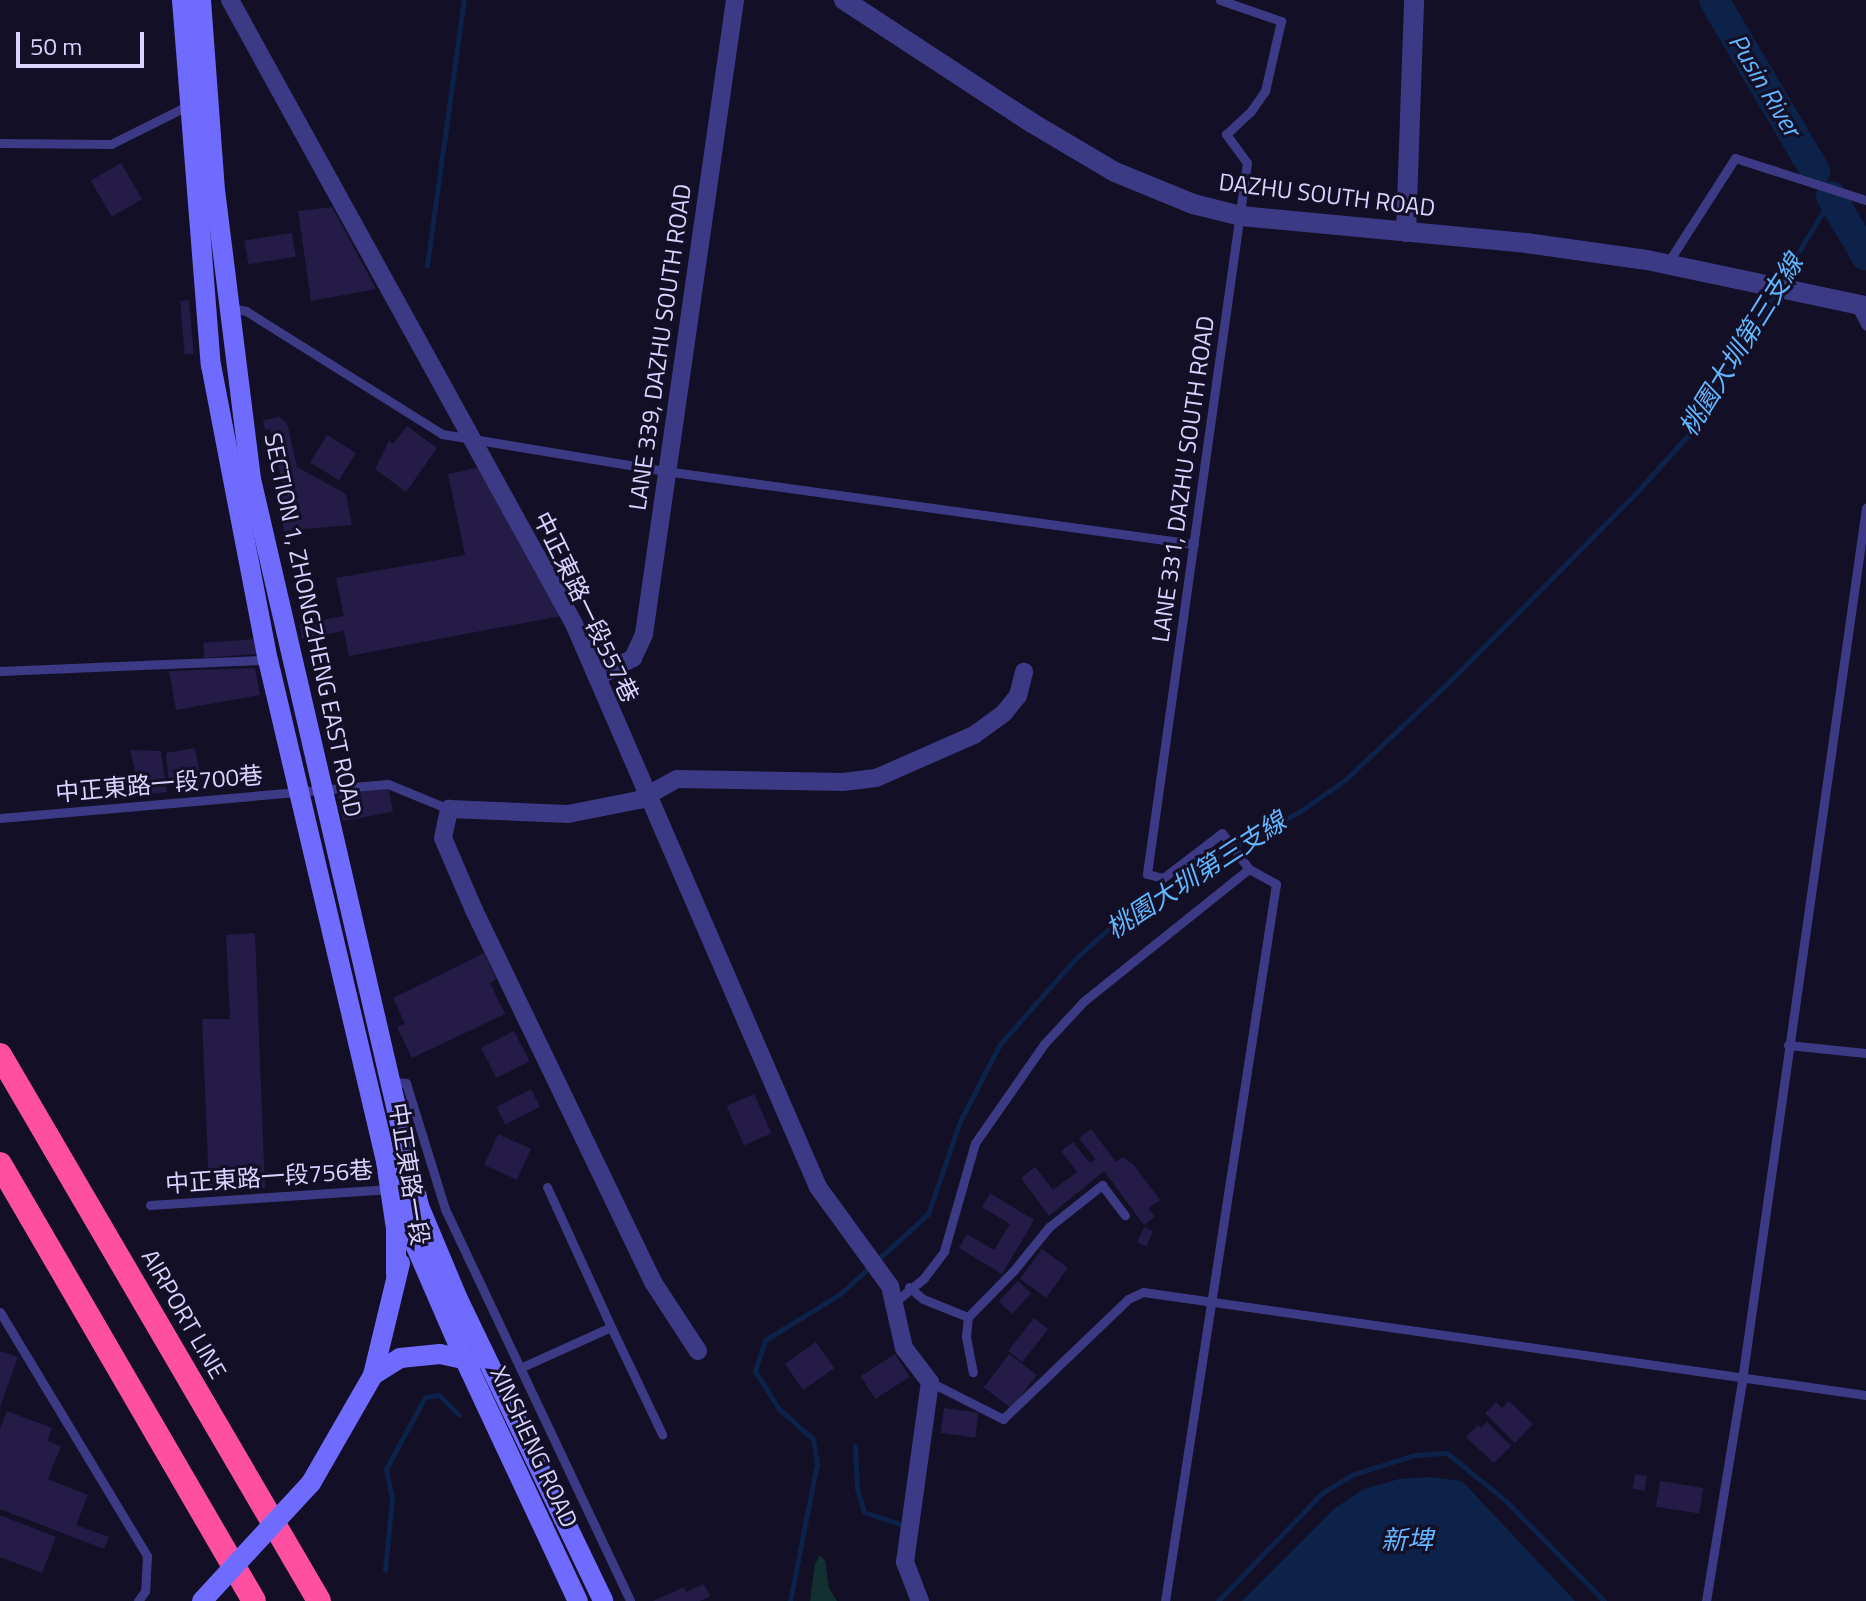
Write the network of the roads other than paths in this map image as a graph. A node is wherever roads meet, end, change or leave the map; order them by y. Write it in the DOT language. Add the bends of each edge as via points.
graph roads {
  1 [pos="182,0"];
  2 [pos="201,0"];
  3 [pos="230,0"];
  4 [pos="735,0"];
  5 [pos="844,0"];
  6 [pos="1220,0"];
  7 [pos="1414,0"];
  8 [pos="200,102"];
  9 [pos="0,143"];
  10 [pos="1866,200"];
  11 [pos="1241,216"];
  12 [pos="1406,232"];
  13 [pos="1667,264"];
  14 [pos="228,308"];
  15 [pos="1862,310"];
  16 [pos="475,441"];
  17 [pos="665,471"];
  18 [pos="1866,508"];
  19 [pos="1194,544"];
  20 [pos="268,660"];
  21 [pos="0,671"];
  22 [pos="1024,672"];
  23 [pos="597,677"];
  24 [pos="322,790"];
  25 [pos="299,793"];
  26 [pos="648,795"];
  27 [pos="449,809"];
  28 [pos="0,818"];
  29 [pos="1249,869"];
  30 [pos="1788,1045"];
  31 [pos="1866,1053"];
  32 [pos="0,1055"];
  33 [pos="378,1083"];
  34 [pos="0,1164"];
  35 [pos="547,1187"];
  36 [pos="390,1189"];
  37 [pos="150,1205"];
  38 [pos="419,1206"];
  39 [pos="1125,1215"];
  40 [pos="410,1233"];
  41 [pos="396,1274"];
  42 [pos="909,1287"];
  43 [pos="893,1293"];
  44 [pos="1214,1302"];
  45 [pos="0,1312"];
  46 [pos="968,1317"];
  47 [pos="611,1327"];
  48 [pos="698,1351"];
  49 [pos="464,1358"];
  50 [pos="491,1367"];
  51 [pos="520,1368"];
  52 [pos="973,1372"];
  53 [pos="373,1375"];
  54 [pos="1742,1380"];
  55 [pos="930,1382"];
  56 [pos="1866,1395"];
  57 [pos="662,1434"];
  58 [pos="138,1601"];
  59 [pos="202,1601"];
  60 [pos="254,1601"];
  61 [pos="319,1601"];
  62 [pos="578,1601"];
  63 [pos="603,1601"];
  64 [pos="630,1601"];
  65 [pos="920,1601"];
  66 [pos="1165,1601"];
  67 [pos="1706,1601"];
  1 -- 8 [label="main road, SECTION 1, ZHONGZHENG EAST ROAD"];
  2 -- 8 [label="main road, SECTION 1, ZHONGZHENG EAST ROAD"];
  3 -- 16 [label="street, 中正東路一段557巷"];
  4 -- 17 [label="street, LANE 339, DAZHU SOUTH ROAD"];
  5 -- 11 [label="street, DAZHU SOUTH ROAD" via="1115,172 1193,204"];
  6 -- 11 [label="lane, LANE 331, DAZHU SOUTH ROAD" via="1281,21 1265,91 1226,134 1247,163"];
  7 -- 12 [label="street"];
  8 -- 9 [label="lane" via="111,144"];
  8 -- 14 [label="main road, SECTION 1, ZHONGZHENG EAST ROAD"];
  8 -- 20 [label="main road, SECTION 1, ZHONGZHENG EAST ROAD" via="211,365"];
  10 -- 13 [label="lane" via="1735,158"];
  11 -- 12 [label="street, DAZHU SOUTH ROAD"];
  11 -- 19 [label="lane, LANE 331, DAZHU SOUTH ROAD"];
  12 -- 13 [label="street, DAZHU SOUTH ROAD"];
  13 -- 15 [label="street, DAZHU SOUTH ROAD"];
  14 -- 16 [label="lane" via="246,311 442,434"];
  14 -- 24 [label="main road, SECTION 1, ZHONGZHENG EAST ROAD" via="251,479"];
  16 -- 17 [label="lane"];
  16 -- 23 [label="street, 中正東路一段557巷"];
  17 -- 19 [label="lane"];
  17 -- 23 [label="street, LANE 339, DAZHU SOUTH ROAD" via="644,634 633,658"];
  18 -- 30 [label="lane"];
  19 -- 29 [label="lane, LANE 331, DAZHU SOUTH ROAD" via="1147,874 1163,878 1222,833"];
  20 -- 21 [label="lane"];
  20 -- 25 [label="main road, SECTION 1, ZHONGZHENG EAST ROAD"];
  22 -- 26 [label="street" via="1018,696 974,735 876,778 677,779"];
  23 -- 26 [label="street, 中正東路一段557巷"];
  24 -- 25 [label="lane, 中正東路一段700巷"];
  24 -- 27 [label="lane, 中正東路一段700巷" via="388,784"];
  24 -- 33 [label="main road, SECTION 1, ZHONGZHENG EAST ROAD"];
  25 -- 28 [label="lane, 中正東路一段700巷"];
  25 -- 33 [label="main road, SECTION 1, ZHONGZHENG EAST ROAD"];
  26 -- 27 [label="street" via="568,814"];
  26 -- 43 [label="street, 中正東路一段557巷" via="818,1187"];
  27 -- 48 [label="street" via="443,838 474,910 653,1282"];
  29 -- 42 [label="lane" via="1084,1001 1044,1044 975,1143 944,1251 924,1278"];
  29 -- 44 [label="lane" via="1276,884"];
  30 -- 31 [label="lane"];
  30 -- 54 [label="lane"];
  32 -- 61 [label="highway, AIRPORT LINE"];
  33 -- 36 [label="main road, 中正東路一段"];
  33 -- 38 [label="main road, SECTION 1, ZHONGZHENG EAST ROAD"];
  33 -- 40 [label="main road, 中正東路一段"];
  33 -- 51 [label="lane" via="406,1083 445,1209"];
  34 -- 60 [label="highway"];
  35 -- 47 [label="lane"];
  36 -- 37 [label="lane, 中正東路一段756巷"];
  36 -- 41 [label="main road, 中正東路一段"];
  38 -- 40 [label="main road"];
  38 -- 50 [label="main road, SECTION 1, ZHONGZHENG EAST ROAD"];
  39 -- 46 [label="lane" via="1102,1185 1049,1227"];
  40 -- 41 [label="main road"];
  40 -- 49 [label="main road, 中正東路一段"];
  41 -- 53 [label="main road"];
  42 -- 43 [label="lane"];
  42 -- 46 [label="lane" via="923,1299"];
  43 -- 55 [label="street" via="904,1348"];
  44 -- 54 [label="lane"];
  44 -- 55 [label="lane" via="1143,1292 1128,1299 1003,1419"];
  44 -- 66 [label="lane"];
  45 -- 58 [label="lane" via="147,1556 145,1591"];
  46 -- 52 [label="lane"];
  47 -- 51 [label="lane"];
  47 -- 57 [label="lane"];
  49 -- 50 [label="main road, XINSHENG ROAD"];
  49 -- 53 [label="main road" via="400,1358"];
  49 -- 62 [label="main road, XINSHENG ROAD"];
  50 -- 63 [label="main road, XINSHENG ROAD"];
  51 -- 64 [label="lane"];
  53 -- 59 [label="main road, bridge" via="311,1483"];
  54 -- 56 [label="lane"];
  54 -- 67 [label="lane"];
  55 -- 65 [label="street" via="905,1562"];
}
